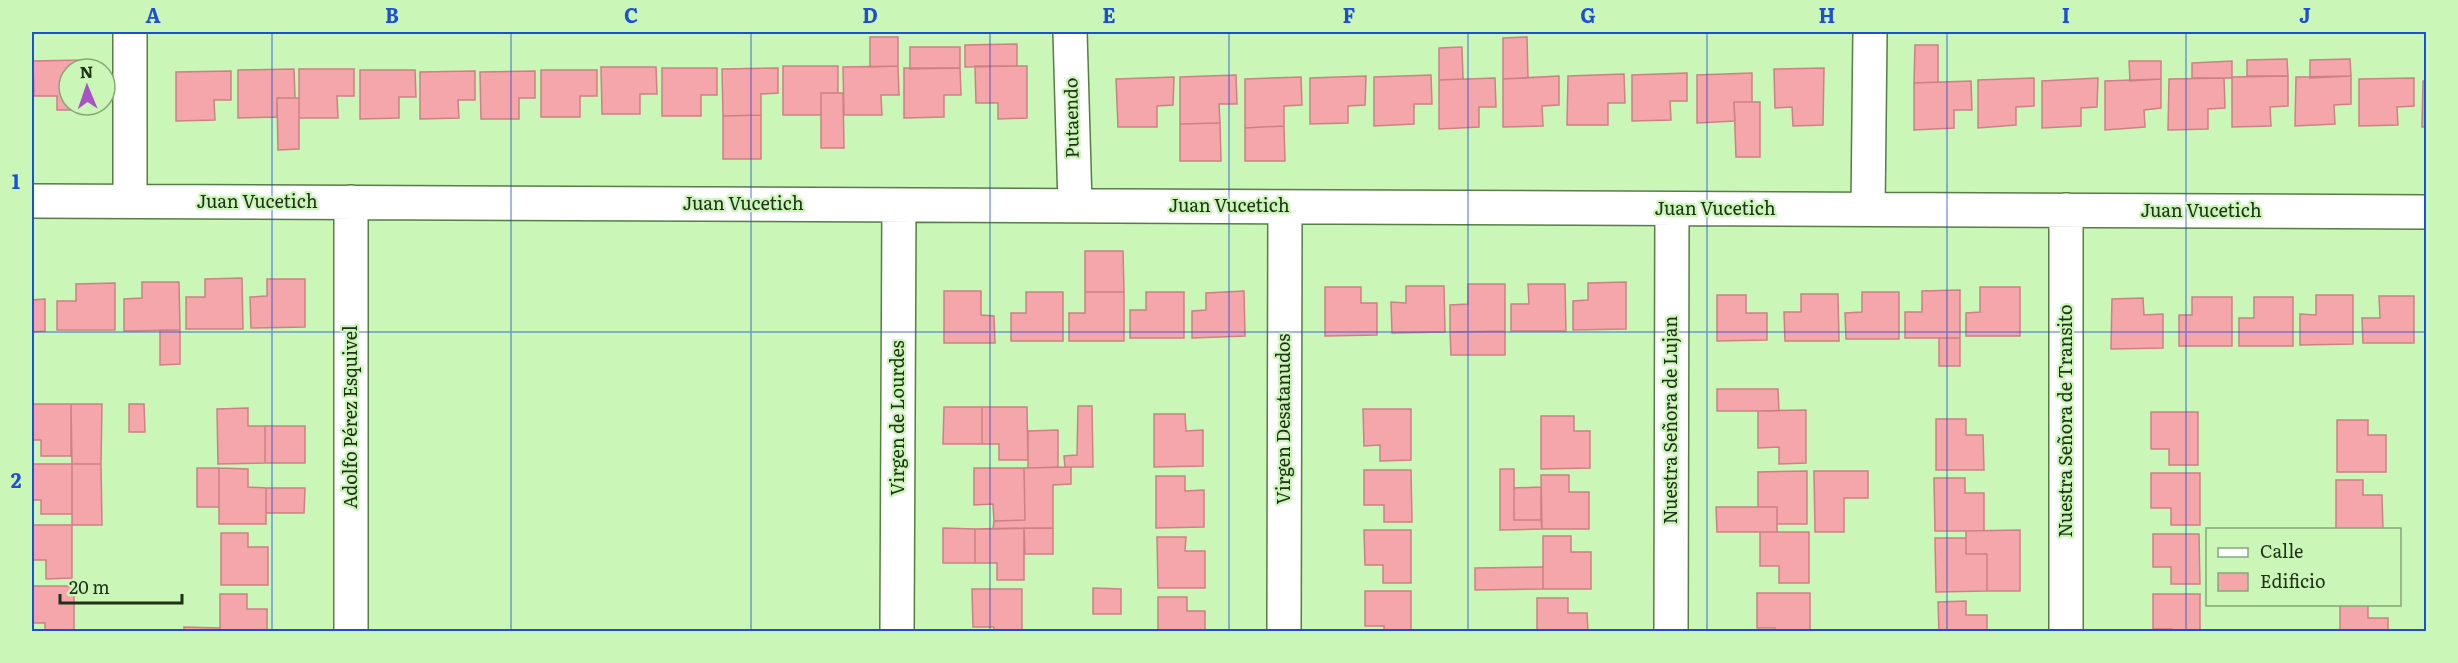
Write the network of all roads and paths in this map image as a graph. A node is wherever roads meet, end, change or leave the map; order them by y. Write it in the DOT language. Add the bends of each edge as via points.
graph roads {
  1 [pos="130,32"];
  2 [pos="1071,32"];
  3 [pos="1870,32"];
  4 [pos="32,201"];
  5 [pos="130,201"];
  6 [pos="351,202"];
  7 [pos="898,205"];
  8 [pos="1074,205"];
  9 [pos="1285,207"];
  10 [pos="1672,209"];
  11 [pos="1868,209"];
  12 [pos="2066,210"];
  13 [pos="2427,212"];
  14 [pos="351,632"];
  15 [pos="897,632"];
  16 [pos="1284,632"];
  17 [pos="1671,632"];
  18 [pos="2066,632"];
  1 -- 5 [label="street"];
  2 -- 8 [label="street, Putaendo"];
  3 -- 11 [label="street"];
  4 -- 5 [label="street, Juan Vucetich"];
  5 -- 6 [label="street, Juan Vucetich"];
  6 -- 7 [label="street, Juan Vucetich"];
  6 -- 14 [label="street, Adolfo Pérez Esquivel"];
  7 -- 8 [label="street, Juan Vucetich"];
  7 -- 15 [label="street, Virgen de Lourdes"];
  8 -- 9 [label="street, Juan Vucetich"];
  9 -- 10 [label="street, Juan Vucetich"];
  9 -- 16 [label="street, Virgen Desatanudos"];
  10 -- 11 [label="street, Juan Vucetich"];
  10 -- 17 [label="street, Nuestra Señora de Lujan"];
  11 -- 12 [label="street, Juan Vucetich"];
  12 -- 13 [label="street, Juan Vucetich"];
  12 -- 18 [label="street, Nuestra Señora de Transito"];
}
